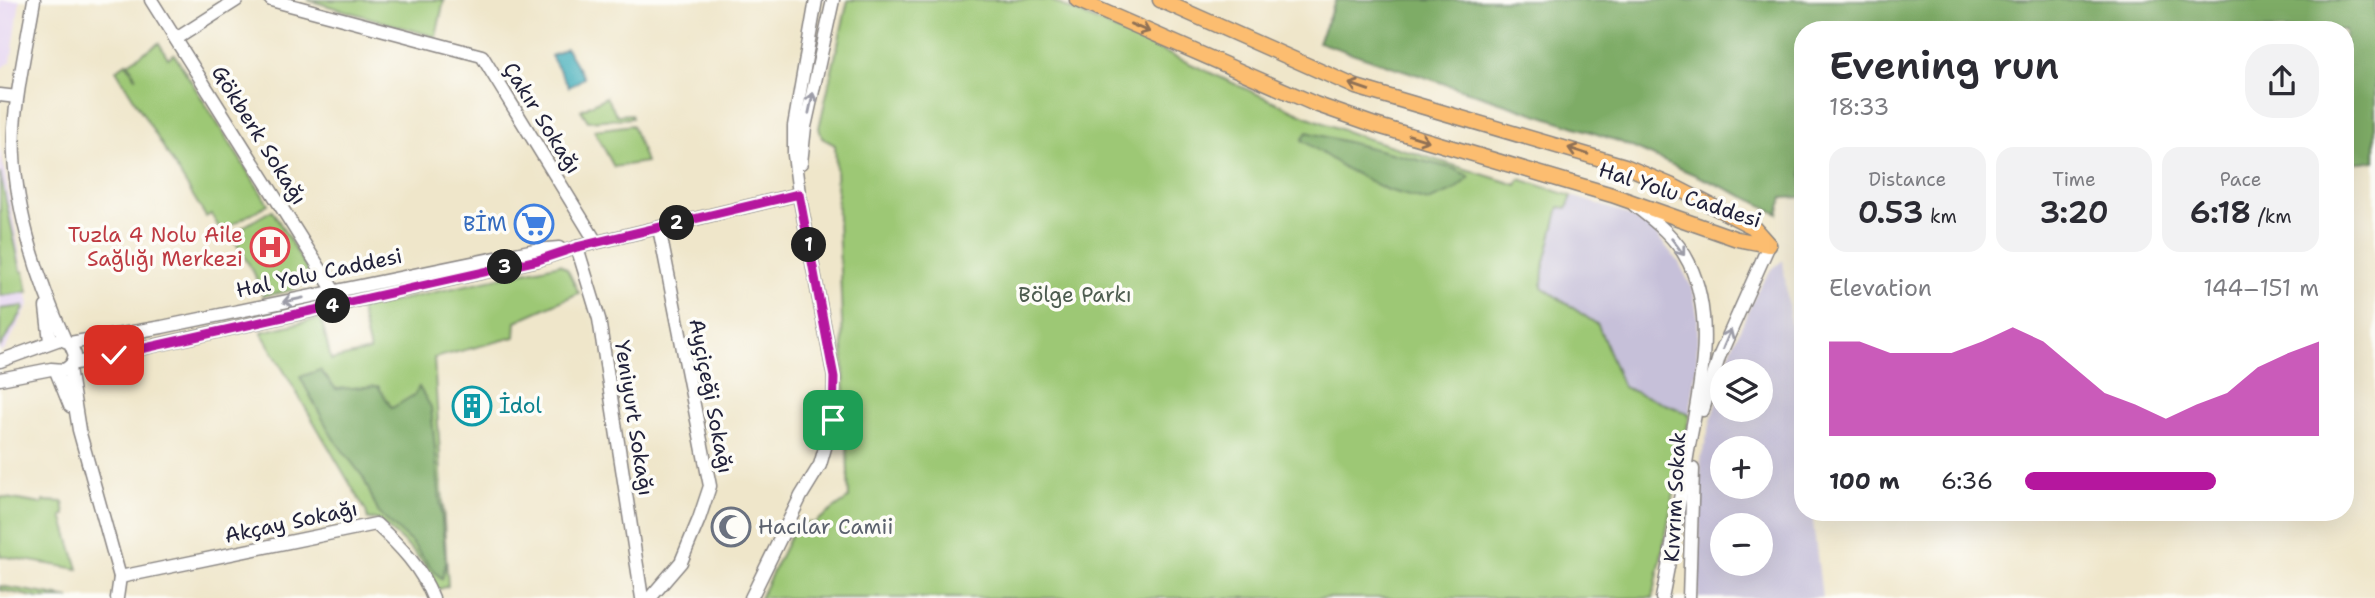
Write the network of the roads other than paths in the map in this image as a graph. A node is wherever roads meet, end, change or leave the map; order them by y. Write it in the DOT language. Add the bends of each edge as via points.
graph roads {
  1 [pos="34,0"];
  2 [pos="151,0"];
  3 [pos="237,0"];
  4 [pos="271,0"];
  5 [pos="816,0"];
  6 [pos="833,0"];
  7 [pos="1077,0"];
  8 [pos="1160,0"];
  9 [pos="176,39"];
  10 [pos="0,95"];
  11 [pos="17,97"];
  12 [pos="799,194"];
  13 [pos="1629,201"];
  14 [pos="659,228"];
  15 [pos="596,242"];
  16 [pos="1769,245"];
  17 [pos="577,247"];
  18 [pos="334,291"];
  19 [pos="45,296"];
  20 [pos="67,341"];
  21 [pos="48,343"];
  22 [pos="0,360"];
  23 [pos="62,368"];
  24 [pos="0,379"];
  25 [pos="120,577"];
  26 [pos="117,598"];
  27 [pos="433,598"];
  28 [pos="642,598"];
  29 [pos="650,598"];
  30 [pos="751,598"];
  31 [pos="1662,598"];
  32 [pos="1689,598"];
  1 -- 11 [label="street"];
  2 -- 9 [label="street, Gökberk Sokağı"];
  3 -- 9 [label="street"];
  4 -- 15 [label="street, Çakır Sokağı" via="482,56"];
  5 -- 12 [label="street" via="794,126"];
  12 -- 6 [label="street, one-way" via="806,127"];
  7 -- 13 [label="main road, Hal Yolu Caddesi, one-way" via="1315,104"];
  16 -- 8 [label="main road, Hal Yolu Caddesi, one-way" via="1753,227 1625,166 1356,87"];
  9 -- 18 [label="street, Gökberk Sokağı"];
  10 -- 11 [label="street"];
  11 -- 19 [label="street" via="15,174"];
  12 -- 14 [label="street, Hal Yolu Caddesi"];
  12 -- 30 [label="street" via="834,377 833,420 820,465"];
  13 -- 16 [label="main road, Hal Yolu Caddesi" via="1737,239"];
  13 -- 31 [label="street, one-way" via="1660,225 1688,260 1703,321 1698,404"];
  14 -- 15 [label="street, Hal Yolu Caddesi"];
  14 -- 29 [label="street, Ayçiçeği Sokağı" via="710,486 681,562"];
  15 -- 17 [label="street, Hal Yolu Caddesi"];
  32 -- 16 [label="street, Kıvrım Sokak, one-way" via="1698,425 1719,357"];
  17 -- 18 [label="street, Hal Yolu Caddesi" via="535,250"];
  17 -- 23 [label="street, Hal Yolu Caddesi" via="538,260"];
  17 -- 28 [label="street, Yeniyurt Sokağı" via="599,318"];
  18 -- 20 [label="street, Hal Yolu Caddesi, one-way" via="162,327"];
  19 -- 20 [label="street"];
  19 -- 21 [label="street"];
  20 -- 21 [label="street"];
  20 -- 23 [label="street" via="75,355"];
  21 -- 22 [label="street"];
  21 -- 23 [label="street" via="43,358"];
  23 -- 24 [label="street, Hal Yolu Caddesi"];
  23 -- 25 [label="street"];
  25 -- 26 [label="street"];
  25 -- 27 [label="street, Akçay Sokağı" via="376,524 404,550"];
}
